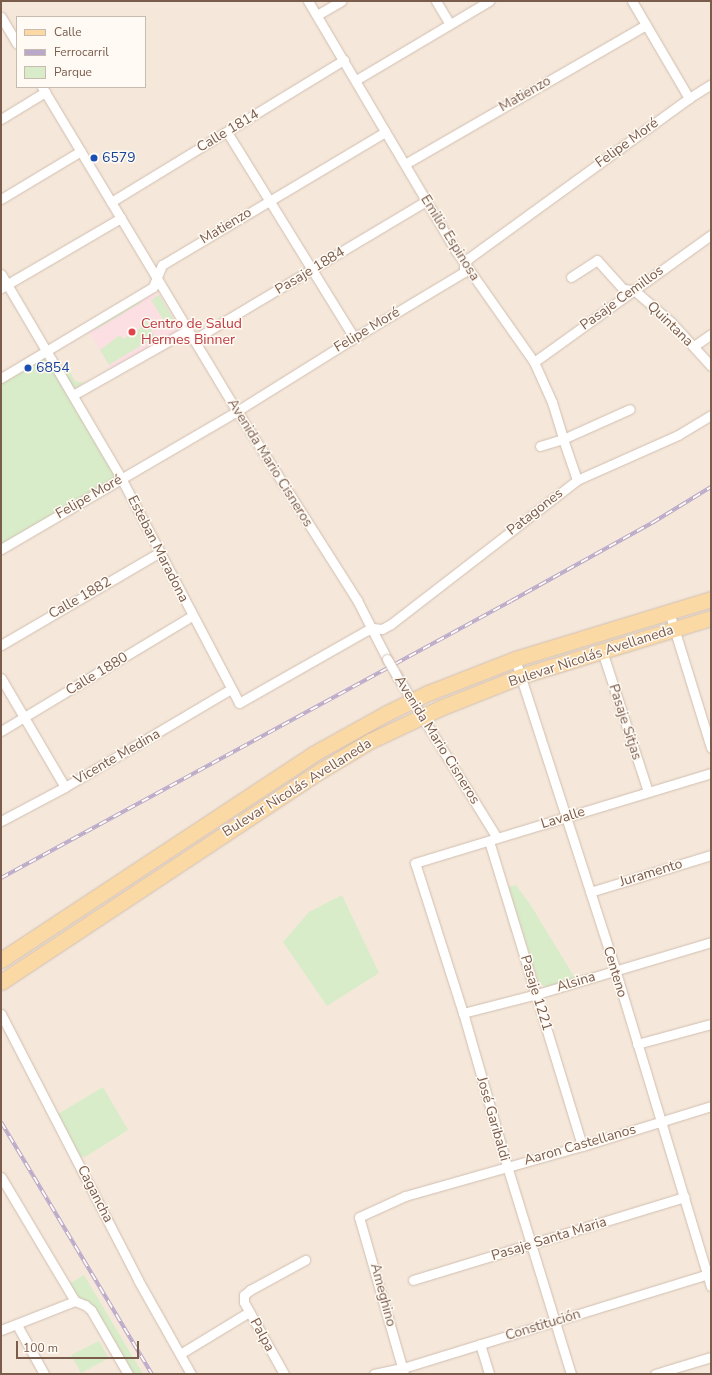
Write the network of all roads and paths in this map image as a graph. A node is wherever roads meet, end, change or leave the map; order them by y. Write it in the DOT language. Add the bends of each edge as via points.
graph roads {
  1 [pos="308,1"];
  2 [pos="341,1"];
  3 [pos="436,1"];
  4 [pos="489,1"];
  5 [pos="632,1"];
  6 [pos="317,15"];
  7 [pos="1,18"];
  8 [pos="450,24"];
  9 [pos="646,25"];
  10 [pos="16,42"];
  11 [pos="344,60"];
  12 [pos="356,80"];
  13 [pos="711,84"];
  14 [pos="44,90"];
  15 [pos="689,98"];
  16 [pos="1,119"];
  17 [pos="227,132"];
  18 [pos="385,132"];
  19 [pos="81,151"];
  20 [pos="405,164"];
  21 [pos="1,199"];
  22 [pos="269,200"];
  23 [pos="426,201"];
  24 [pos="111,202"];
  25 [pos="120,218"];
  26 [pos="711,235"];
  27 [pos="464,264"];
  28 [pos="312,269"];
  29 [pos="1,274"];
  30 [pos="571,277"];
  31 [pos="157,278"];
  32 [pos="4,286"];
  33 [pos="634,290"];
  34 [pos="188,330"];
  35 [pos="711,334"];
  36 [pos="354,338"];
  37 [pos="194,340"];
  38 [pos="694,346"];
  39 [pos="47,351"];
  40 [pos="534,362"];
  41 [pos="711,366"];
  42 [pos="1,378"];
  43 [pos="72,395"];
  44 [pos="630,409"];
  45 [pos="237,411"];
  46 [pos="711,415"];
  47 [pos="563,439"];
  48 [pos="540,446"];
  49 [pos="122,478"];
  50 [pos="577,480"];
  51 [pos="1,549"];
  52 [pos="160,552"];
  53 [pos="711,599"];
  54 [pos="669,612"];
  55 [pos="192,615"];
  56 [pos="711,618"];
  57 [pos="372,628"];
  58 [pos="675,629"];
  59 [pos="1,645"];
  60 [pos="602,651"];
  61 [pos="516,659"];
  62 [pos="521,676"];
  63 [pos="1,678"];
  64 [pos="231,690"];
  65 [pos="413,700"];
  66 [pos="422,716"];
  67 [pos="25,718"];
  68 [pos="1,731"];
  69 [pos="711,748"];
  70 [pos="711,773"];
  71 [pos="65,787"];
  72 [pos="648,792"];
  73 [pos="567,817"];
  74 [pos="1,822"];
  75 [pos="493,839"];
  76 [pos="711,855"];
  77 [pos="415,863"];
  78 [pos="590,892"];
  79 [pos="711,942"];
  80 [pos="1,960"];
  81 [pos="615,970"];
  82 [pos="1,982"];
  83 [pos="537,994"];
  84 [pos="463,1013"];
  85 [pos="1,1014"];
  86 [pos="711,1024"];
  87 [pos="637,1044"];
  88 [pos="711,1106"];
  89 [pos="661,1121"];
  90 [pos="582,1146"];
  91 [pos="507,1166"];
  92 [pos="1,1177"];
  93 [pos="685,1197"];
  94 [pos="360,1217"];
  95 [pos="531,1244"];
  96 [pos="305,1260"];
  97 [pos="709,1273"];
  98 [pos="413,1280"];
  99 [pos="711,1286"];
  100 [pos="74,1301"];
  101 [pos="249,1312"];
  102 [pos="555,1320"];
  103 [pos="17,1325"];
  104 [pos="1,1330"];
  105 [pos="480,1344"];
  106 [pos="180,1354"];
  107 [pos="711,1357"];
  108 [pos="404,1371"];
  109 [pos="44,1374"];
  110 [pos="128,1374"];
  111 [pos="191,1374"];
  112 [pos="284,1374"];
  113 [pos="374,1374"];
  114 [pos="489,1374"];
  115 [pos="571,1374"];
  116 [pos="655,1374"];
  1 -- 6 [label="street, Emilio Espinosa"];
  2 -- 6 [label="street"];
  3 -- 8 [label="street"];
  4 -- 8 [label="street"];
  5 -- 9 [label="street"];
  6 -- 11 [label="street, Emilio Espinosa"];
  7 -- 10 [label="street"];
  8 -- 12 [label="street"];
  9 -- 15 [label="street"];
  9 -- 20 [label="street, Matienzo"];
  11 -- 12 [label="street, Emilio Espinosa"];
  11 -- 17 [label="street, Calle 1814"];
  12 -- 18 [label="street, Emilio Espinosa"];
  13 -- 15 [label="street, Felipe Moré"];
  14 -- 16 [label="street"];
  14 -- 19 [label="street, Avenida Mario Cisneros"];
  15 -- 27 [label="street, Felipe Moré"];
  17 -- 22 [label="street"];
  17 -- 24 [label="street, Calle 1814"];
  18 -- 20 [label="street, Emilio Espinosa"];
  18 -- 22 [label="street, Matienzo"];
  19 -- 21 [label="street"];
  19 -- 24 [label="street, Avenida Mario Cisneros"];
  20 -- 23 [label="street, Emilio Espinosa"];
  22 -- 28 [label="street"];
  22 -- 31 [label="street, Matienzo" via="162,265"];
  23 -- 27 [label="street, Emilio Espinosa"];
  23 -- 28 [label="street, Pasaje 1884"];
  24 -- 25 [label="street, Avenida Mario Cisneros"];
  25 -- 31 [label="street, Avenida Mario Cisneros"];
  25 -- 32 [label="street"];
  26 -- 33 [label="street, Pasaje Cemillos"];
  27 -- 36 [label="street, Felipe Moré" via="464,272"];
  27 -- 40 [label="street, Emilio Espinosa"];
  28 -- 36 [label="street"];
  28 -- 37 [label="street, Pasaje 1884"];
  29 -- 32 [label="street, Esteban Maradona"];
  30 -- 33 [label="street, Quintana" via="597,260 623,288"];
  31 -- 34 [label="street, Avenida Mario Cisneros"];
  31 -- 39 [label="street, Matienzo" via="153,287"];
  32 -- 39 [label="street, Esteban Maradona"];
  33 -- 38 [label="street, Quintana"];
  33 -- 40 [label="street, Pasaje Cemillos"];
  34 -- 37 [label="street, Avenida Mario Cisneros"];
  34 -- 43 [label="street"];
  35 -- 38 [label="street"];
  36 -- 45 [label="street, Felipe Moré"];
  37 -- 45 [label="street, Avenida Mario Cisneros"];
  38 -- 41 [label="street, Quintana"];
  39 -- 42 [label="street, Matienzo"];
  39 -- 43 [label="street, Esteban Maradona"];
  40 -- 47 [label="street, Emilio Espinosa" via="552,402"];
  43 -- 49 [label="street, Esteban Maradona"];
  44 -- 47 [label="street"];
  45 -- 49 [label="street, Felipe Moré"];
  45 -- 57 [label="street, Avenida Mario Cisneros" via="357,600"];
  46 -- 50 [label="street, Patagones" via="678,435"];
  47 -- 48 [label="street"];
  47 -- 50 [label="street, Emilio Espinosa"];
  49 -- 51 [label="street, Felipe Moré"];
  49 -- 52 [label="street, Esteban Maradona"];
  50 -- 57 [label="street, Patagones" via="391,624 382,629"];
  52 -- 55 [label="street, Esteban Maradona"];
  52 -- 59 [label="street, Calle 1882"];
  53 -- 54 [label="main road, Bulevar Nicolás Avellaneda"];
  54 -- 58 [label="street"];
  54 -- 61 [label="main road, Bulevar Nicolás Avellaneda"];
  55 -- 64 [label="street, Esteban Maradona"];
  55 -- 67 [label="street, Calle 1880"];
  56 -- 58 [label="main road, Bulevar Nicolás Avellaneda"];
  57 -- 64 [label="street, Esteban Maradona" via="239,702"];
  57 -- 65 [label="street, Avenida Mario Cisneros, bridge" via="387,659"];
  58 -- 60 [label="main road, Bulevar Nicolás Avellaneda"];
  58 -- 69 [label="street"];
  60 -- 62 [label="main road, Bulevar Nicolás Avellaneda"];
  60 -- 72 [label="street, Pasaje Sitjas"];
  61 -- 62 [label="street, Centeno"];
  61 -- 65 [label="main road, Bulevar Nicolás Avellaneda"];
  62 -- 66 [label="main road, Bulevar Nicolás Avellaneda"];
  62 -- 73 [label="street, Centeno"];
  63 -- 67 [label="street"];
  64 -- 71 [label="street, Vicente Medina"];
  65 -- 66 [label="street, Avenida Mario Cisneros"];
  65 -- 80 [label="main road, Bulevar Nicolás Avellaneda" via="313,754"];
  66 -- 75 [label="street, Avenida Mario Cisneros"];
  66 -- 82 [label="main road, Bulevar Nicolás Avellaneda" via="370,741 320,771"];
  67 -- 68 [label="street, Calle 1880"];
  67 -- 71 [label="street"];
  70 -- 72 [label="street, Lavalle"];
  71 -- 74 [label="street, Vicente Medina"];
  72 -- 73 [label="street, Lavalle"];
  73 -- 75 [label="street, Lavalle"];
  73 -- 78 [label="street, Centeno"];
  75 -- 77 [label="street, Lavalle"];
  75 -- 83 [label="street, Pasaje 1221"];
  76 -- 78 [label="street, Juramento"];
  77 -- 84 [label="street, José Garibaldi"];
  78 -- 81 [label="street, Centeno"];
  79 -- 81 [label="street, Alsina"];
  81 -- 83 [label="street, Alsina"];
  81 -- 87 [label="street, Centeno"];
  83 -- 84 [label="street, Alsina"];
  83 -- 90 [label="street, Pasaje 1221"];
  84 -- 91 [label="street, José Garibaldi"];
  85 -- 106 [label="street, Cagancha" via="138,1280"];
  86 -- 87 [label="street"];
  87 -- 89 [label="street, Centeno"];
  88 -- 89 [label="street, Aaron Castellanos"];
  89 -- 90 [label="street, Aaron Castellanos"];
  89 -- 93 [label="street, Centeno"];
  90 -- 91 [label="street, Aaron Castellanos"];
  91 -- 94 [label="street, Aaron Castellanos" via="405,1196"];
  91 -- 95 [label="street, José Garibaldi"];
  92 -- 100 [label="street"];
  93 -- 95 [label="street, Pasaje Santa Maria"];
  93 -- 97 [label="street, Centeno"];
  94 -- 108 [label="street, Ameghino"];
  95 -- 98 [label="street, Pasaje Santa Maria"];
  95 -- 102 [label="street, José Garibaldi"];
  96 -- 101 [label="street, Palpa" via="244,1295"];
  97 -- 99 [label="street, Centeno"];
  97 -- 102 [label="street, Constitución"];
  100 -- 103 [label="street"];
  100 -- 110 [label="street" via="91,1310"];
  101 -- 106 [label="street"];
  101 -- 112 [label="street, Palpa"];
  102 -- 105 [label="street, Constitución"];
  102 -- 115 [label="street, José Garibaldi"];
  103 -- 104 [label="street"];
  103 -- 109 [label="street"];
  105 -- 108 [label="street, Constitución"];
  105 -- 114 [label="street"];
  106 -- 111 [label="street, Cagancha"];
  107 -- 116 [label="street"];
  108 -- 113 [label="street, Constitución"];
}
